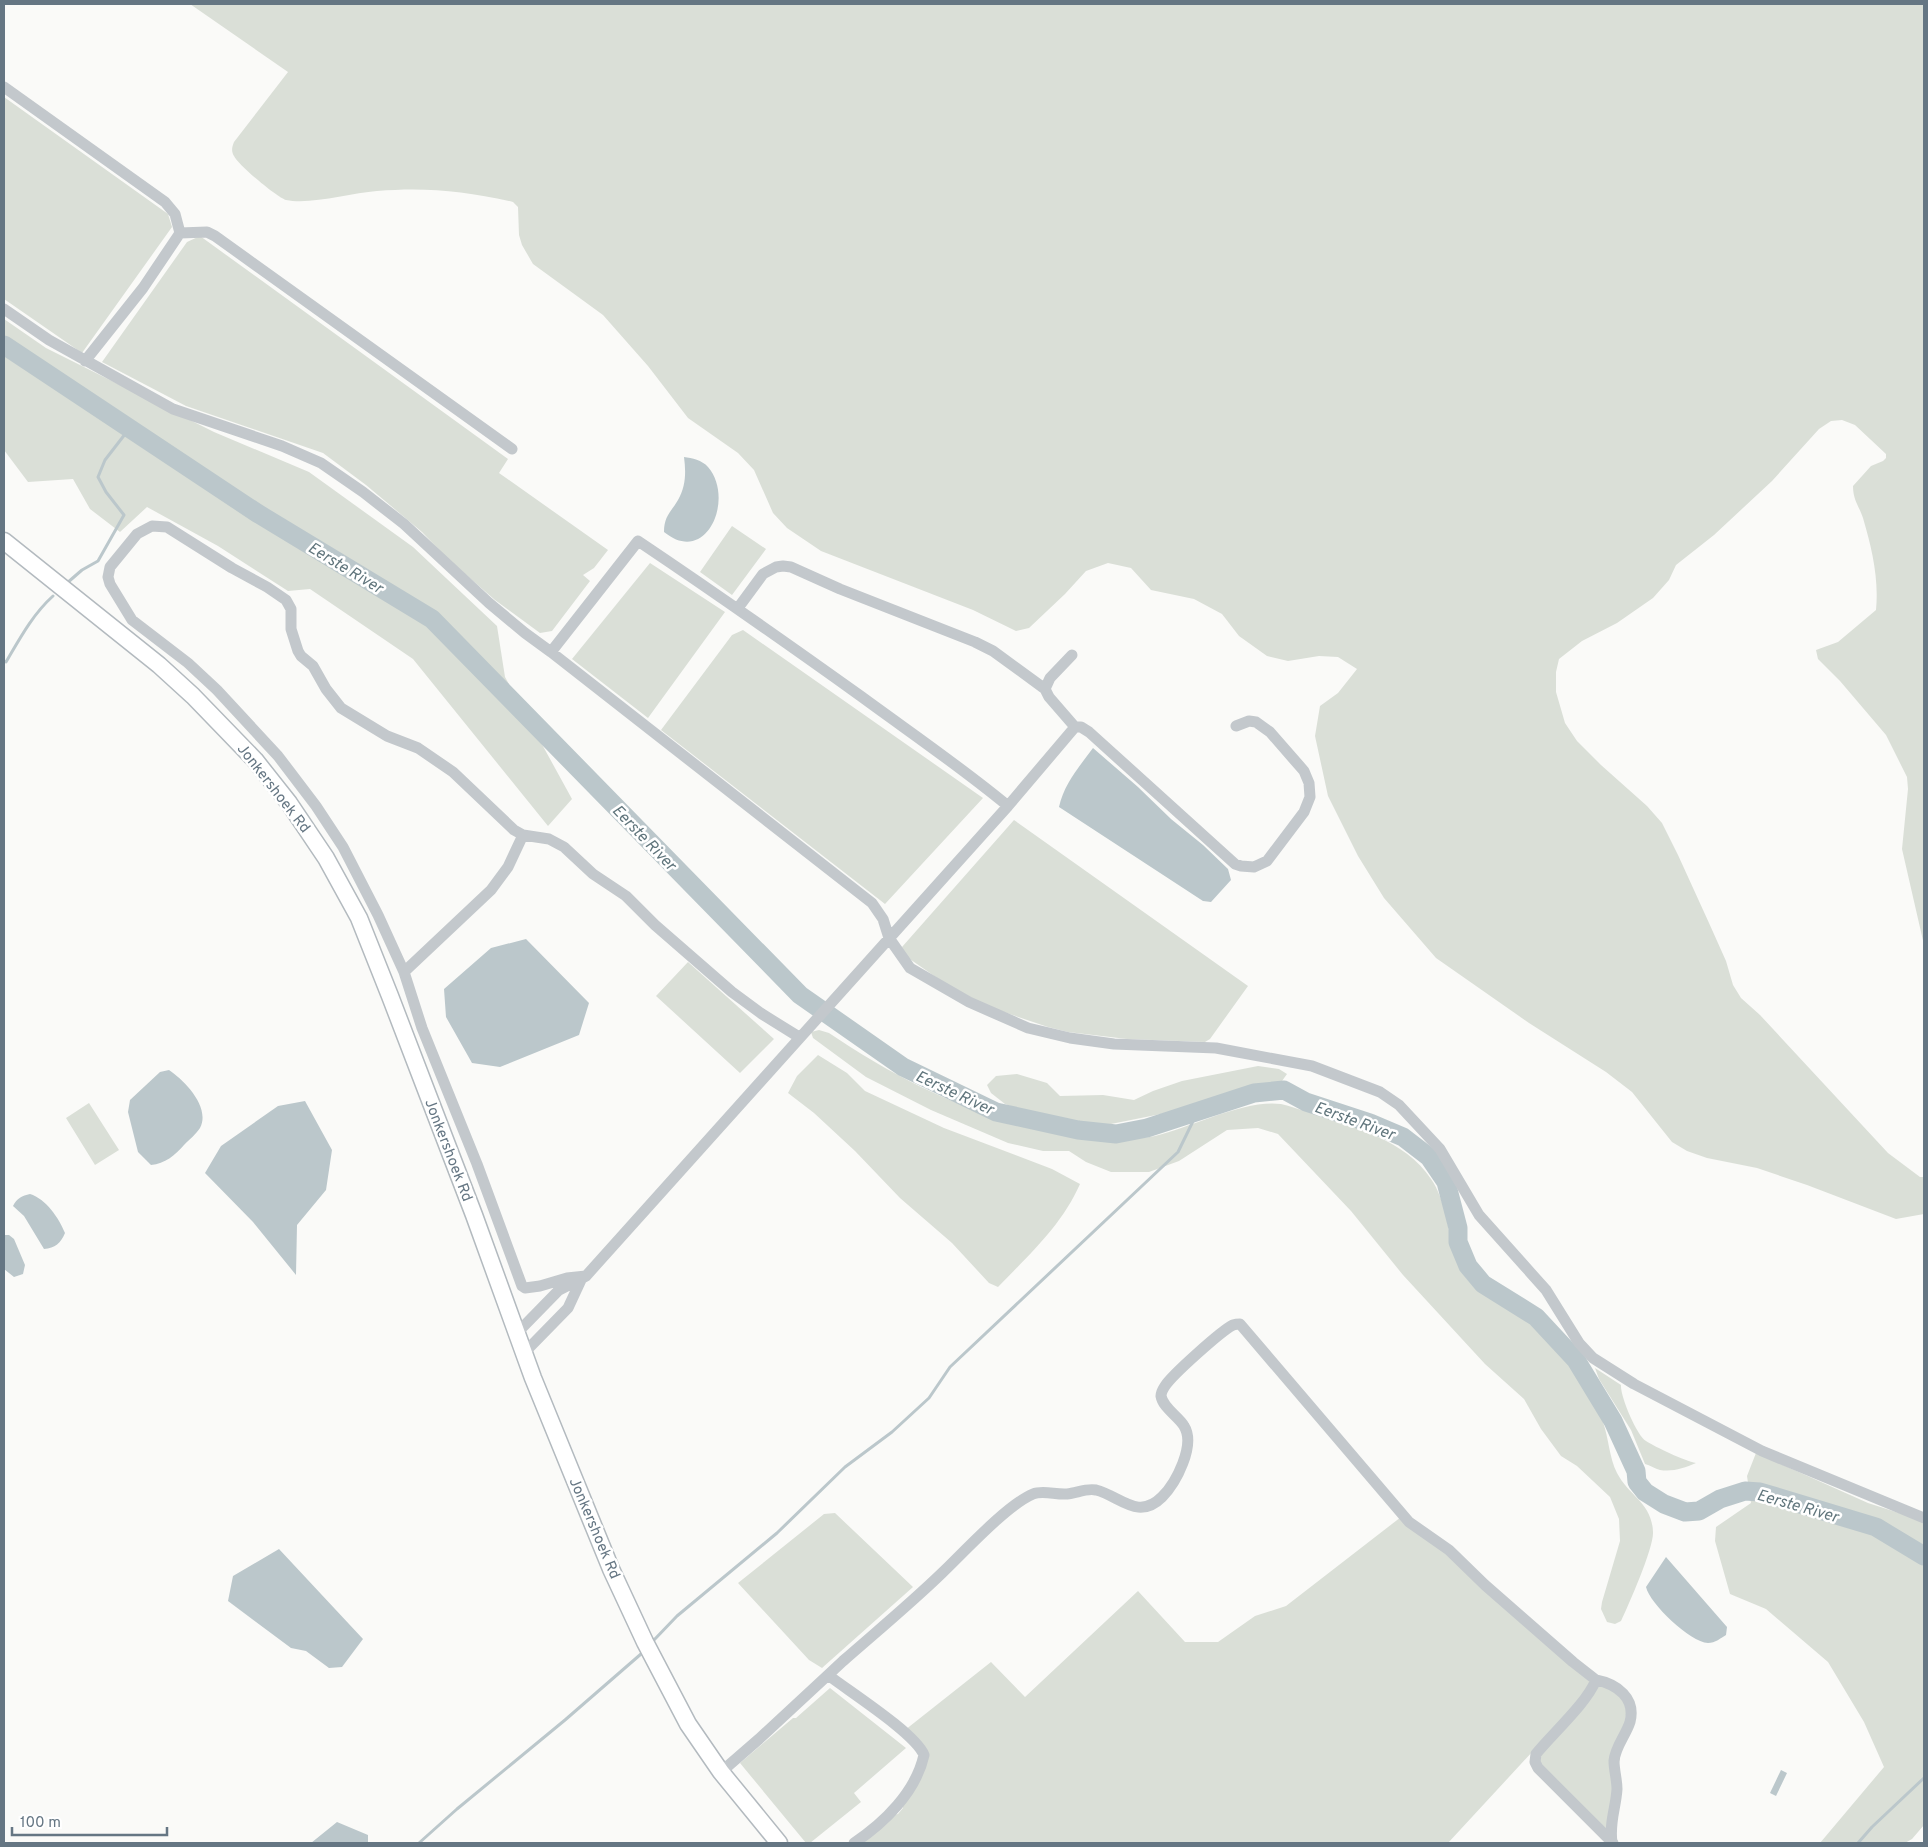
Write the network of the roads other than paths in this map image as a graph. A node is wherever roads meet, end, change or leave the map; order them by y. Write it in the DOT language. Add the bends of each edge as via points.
graph roads {
  1 [pos="4,87"];
  2 [pos="180,233"];
  3 [pos="4,309"];
  4 [pos="85,361"];
  5 [pos="512,449"];
  6 [pos="4,541"];
  7 [pos="738,608"];
  8 [pos="551,652"];
  9 [pos="1072,655"];
  10 [pos="1046,689"];
  11 [pos="1236,726"];
  12 [pos="1075,727"];
  13 [pos="1008,806"];
  14 [pos="523,835"];
  15 [pos="890,938"];
  16 [pos="404,972"];
  17 [pos="798,1037"];
  18 [pos="584,1278"];
  19 [pos="517,1333"];
  20 [pos="524,1353"];
  21 [pos="1924,1518"];
  22 [pos="828,1675"];
  23 [pos="1596,1680"];
  24 [pos="721,1772"];
  25 [pos="779,1843"];
  26 [pos="854,1843"];
  27 [pos="1612,1843"];
  1 -- 2 [label="street" via="165,202 175,214"];
  2 -- 4 [label="street" via="143,288"];
  2 -- 5 [label="street" via="207,232 215,236"];
  3 -- 4 [label="street"];
  4 -- 8 [label="street" via="173,409 282,446 321,463 404,524 489,603"];
  6 -- 19 [label="street, Jonkershoek Rd" via="193,696 255,760 289,802 326,858 358,918 390,996"];
  7 -- 8 [label="street" via="638,541"];
  7 -- 10 [label="street" via="763,574 776,567 791,567 975,642"];
  7 -- 13 [label="street" via="972,776"];
  8 -- 15 [label="street" via="872,903"];
  9 -- 10 [label="street" via="1050,678"];
  10 -- 12 [label="street" via="1049,698"];
  11 -- 12 [label="street" via="1249,721 1260,723 1304,771 1309,783 1310,797 1304,812 1267,861 1254,867 1235,864 1088,732"];
  12 -- 13 [label="street"];
  13 -- 15 [label="street"];
  14 -- 16 [label="street" via="508,867 491,890"];
  14 -- 16 [label="street" via="453,772 418,748 387,736 341,708 313,666 300,656 291,629 291,609 286,600 167,528 144,529 125,547 110,567 108,577 128,615 216,690 297,780 343,847"];
  14 -- 17 [label="street" via="548,839 564,847 593,874 626,896 732,992"];
  15 -- 17 [label="street"];
  15 -- 21 [label="street" via="904,961 917,972 969,1002 1028,1028 1114,1044 1216,1048 1312,1066 1380,1092 1399,1105 1440,1149 1479,1215 1546,1290 1579,1343 1593,1358 1634,1384 1762,1451"];
  16 -- 18 [label="street" via="422,1028 522,1286 532,1288 567,1278"];
  17 -- 18 [label="street" via="750,1096"];
  18 -- 19 [label="street" via="559,1290"];
  18 -- 20 [label="street" via="568,1308"];
  19 -- 20 [label="street, Jonkershoek Rd"];
  20 -- 24 [label="street, Jonkershoek Rd" via="611,1569 645,1642 688,1724"];
  22 -- 23 [label="street" via="1031,1495 1094,1490 1137,1507 1154,1504 1161,1498 1173,1485 1188,1444 1184,1426 1165,1405 1162,1391 1170,1380 1237,1324 1243,1327 1409,1522 1449,1550"];
  22 -- 24 [label="street"];
  22 -- 26 [label="street" via="899,1728 924,1755 901,1800 882,1821"];
  23 -- 27 [label="street" via="1617,1687 1626,1695 1631,1712 1614,1760 1617,1788"];
  23 -- 27 [label="street" via="1536,1754 1534,1762"];
  24 -- 25 [label="street, Jonkershoek Rd"];
}
